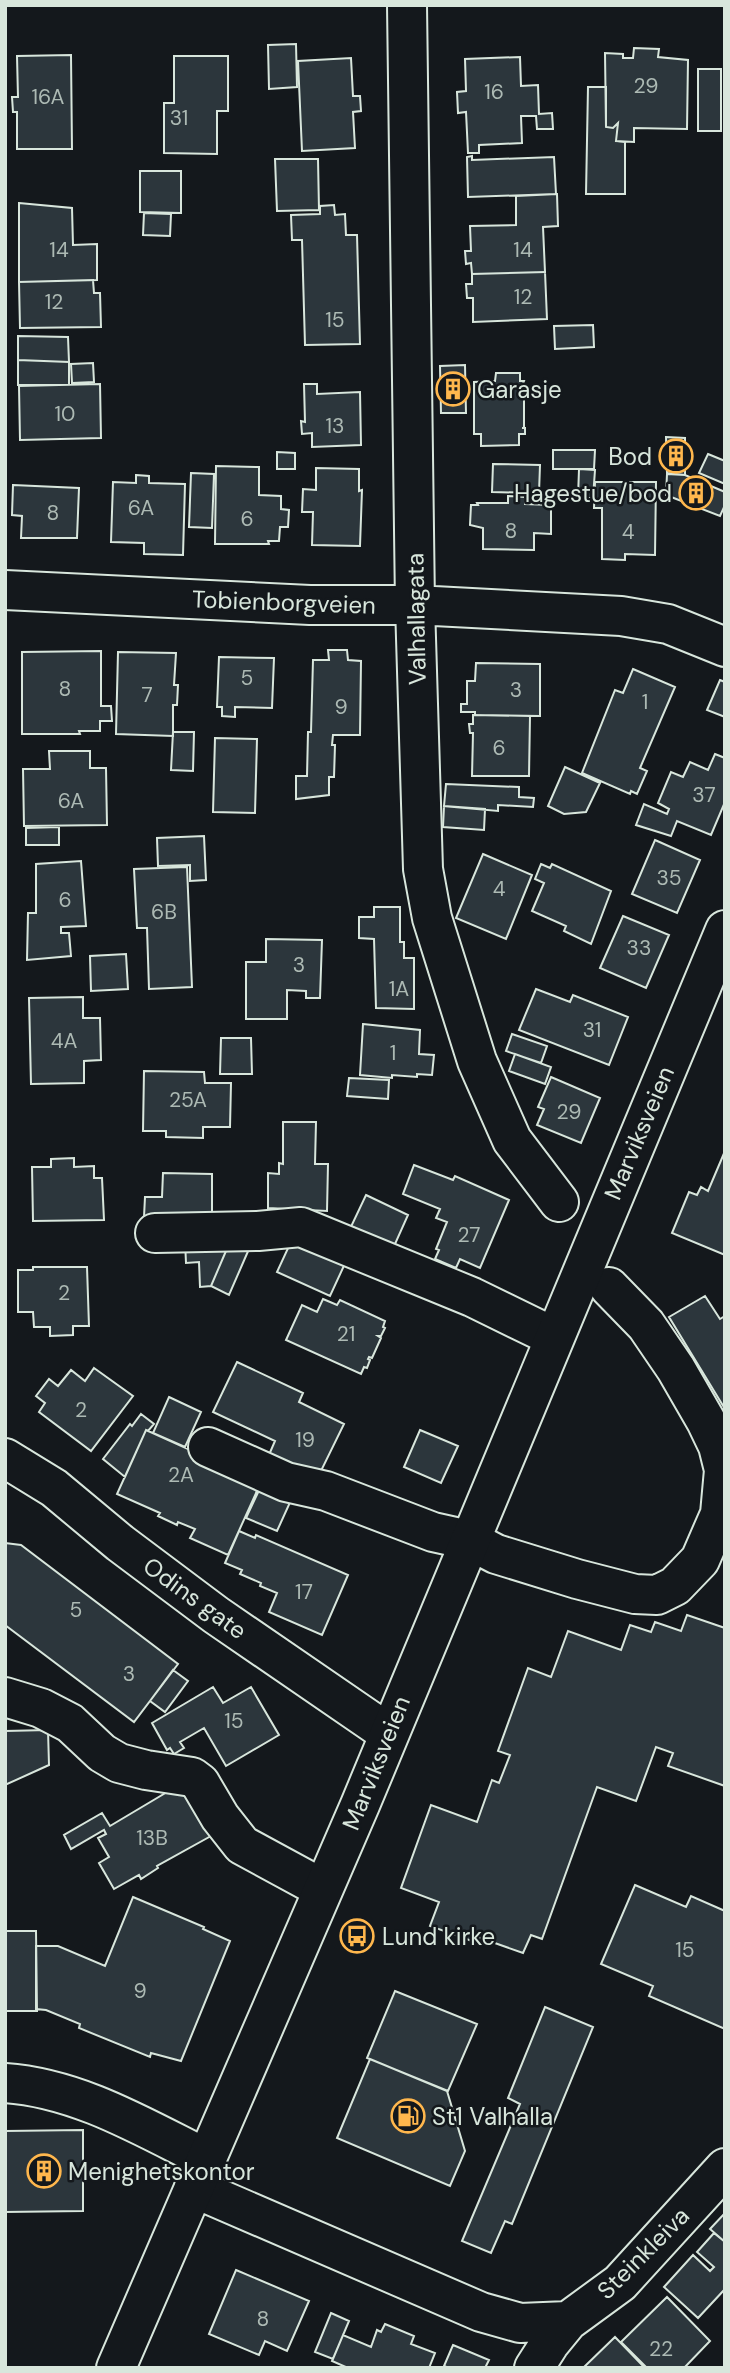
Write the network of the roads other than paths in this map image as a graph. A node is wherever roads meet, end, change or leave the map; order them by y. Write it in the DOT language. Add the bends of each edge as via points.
graph roads {
  1 [pos="407,5"];
  2 [pos="5,590"];
  3 [pos="415,605"];
  4 [pos="725,647"];
  5 [pos="725,930"];
  6 [pos="559,1202"];
  7 [pos="155,1233"];
  8 [pos="609,1287"];
  9 [pos="554,1337"];
  10 [pos="208,1447"];
  11 [pos="5,1458"];
  12 [pos="469,1540"];
  13 [pos="5,1697"];
  14 [pos="388,1733"];
  15 [pos="323,1889"];
  16 [pos="5,2083"];
  17 [pos="725,2168"];
  18 [pos="201,2174"];
  19 [pos="568,2321"];
  20 [pos="116,2368"];
  21 [pos="534,2368"];
  1 -- 3 [label="street, Valhallagata"];
  2 -- 3 [label="street, Tobienborgveien" via="310,605"];
  3 -- 4 [label="street, Tobienborgveien" via="621,616 668,624"];
  3 -- 6 [label="street, Valhallagata" via="423,869 432,918 477,1061 512,1140"];
  5 -- 9 [label="street, Marviksveien"];
  7 -- 9 [label="street" via="301,1227 472,1297"];
  8 -- 12 [label="street" via="646,1325 718,1446 724,1470 720,1514 700,1560 675,1586 646,1595 565,1576 496,1554"];
  9 -- 12 [label="street, Marviksveien"];
  10 -- 12 [label="street" via="286,1482 326,1491 433,1532"];
  11 -- 14 [label="street, Odins gate" via="54,1488 216,1615"];
  12 -- 14 [label="street, Marviksveien"];
  13 -- 15 [label="street" via="70,1723 119,1763 192,1777 242,1845"];
  14 -- 15 [label="street, Marviksveien"];
  15 -- 18 [label="street, Marviksveien"];
  16 -- 18 [label="street" via="81,2099 153,2130"];
  17 -- 19 [label="street, Steinkleiva" via="620,2283"];
  18 -- 19 [label="street" via="481,2312 520,2323"];
  18 -- 20 [label="street, Marviksveien"];
  19 -- 21 [label="street, Steinkleiva"];
}
